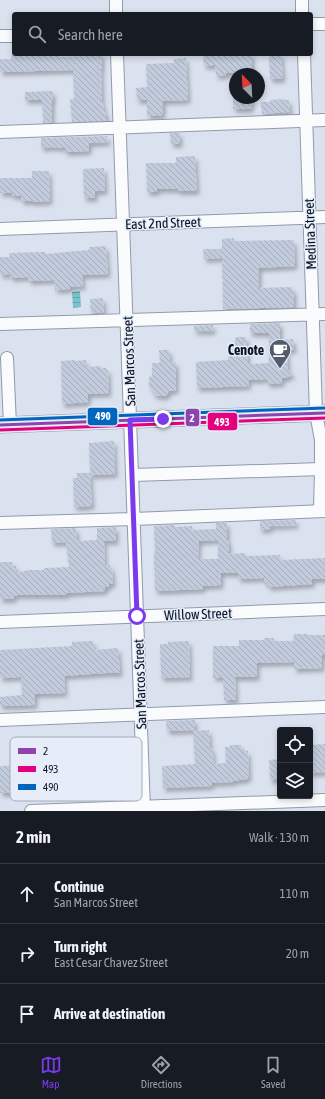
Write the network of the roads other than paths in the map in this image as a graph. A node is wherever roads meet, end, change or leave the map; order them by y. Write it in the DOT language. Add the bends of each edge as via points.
graph roads {
  1 [pos="116,0"];
  2 [pos="302,0"];
  3 [pos="116,12"];
  4 [pos="302,12"];
  5 [pos="313,24"];
  6 [pos="325,24"];
  7 [pos="0,36"];
  8 [pos="12,36"];
  9 [pos="118,56"];
  10 [pos="304,56"];
  11 [pos="325,120"];
  12 [pos="306,121"];
  13 [pos="120,128"];
  14 [pos="0,132"];
  15 [pos="325,217"];
  16 [pos="310,218"];
  17 [pos="124,225"];
  18 [pos="0,229"];
  19 [pos="319,314"];
  20 [pos="128,320"];
  21 [pos="0,324"];
  22 [pos="8,358"];
  23 [pos="321,413"];
  24 [pos="130,420"];
  25 [pos="5,425"];
  26 [pos="321,469"];
  27 [pos="132,475"];
  28 [pos="322,511"];
  29 [pos="134,519"];
  30 [pos="0,523"];
  31 [pos="325,609"];
  32 [pos="137,616"];
  33 [pos="0,622"];
  34 [pos="325,707"];
  35 [pos="141,714"];
  36 [pos="0,720"];
  37 [pos="142,737"];
  38 [pos="142,746"];
  39 [pos="325,800"];
  40 [pos="144,809"];
  41 [pos="31,811"];
  1 -- 3 [label="street"];
  2 -- 4 [label="street"];
  5 -- 6 [label="street"];
  7 -- 8 [label="street"];
  9 -- 13 [label="street, San Marcos Street"];
  10 -- 12 [label="street, Medina Street"];
  11 -- 12 [label="street"];
  12 -- 13 [label="street"];
  12 -- 16 [label="street, Medina Street"];
  13 -- 14 [label="street"];
  13 -- 17 [label="street, San Marcos Street"];
  15 -- 16 [label="street, East 2nd Street"];
  16 -- 17 [label="street, East 2nd Street"];
  16 -- 19 [label="street, Medina Street"];
  17 -- 18 [label="street, East 2nd Street"];
  17 -- 20 [label="street, San Marcos Street"];
  19 -- 20 [label="street"];
  19 -- 23 [label="street, Medina Street"];
  20 -- 21 [label="street"];
  20 -- 24 [label="street, San Marcos Street"];
  22 -- 25 [label="street"];
  23 -- 24 [label="main road"];
  23 -- 26 [label="street, Medina Street"];
  24 -- 25 [label="main road"];
  24 -- 27 [label="street, San Marcos Street"];
  26 -- 27 [label="street"];
  26 -- 28 [label="street, Medina Street"];
  27 -- 29 [label="street, San Marcos Street"];
  28 -- 29 [label="street"];
  29 -- 30 [label="street"];
  29 -- 32 [label="street, San Marcos Street"];
  31 -- 32 [label="street, Willow Street"];
  32 -- 33 [label="street, Willow Street"];
  32 -- 35 [label="street, San Marcos Street"];
  34 -- 35 [label="street"];
  35 -- 36 [label="street"];
  35 -- 37 [label="street, San Marcos Street"];
  38 -- 40 [label="street, San Marcos Street"];
  39 -- 40 [label="street"];
  40 -- 41 [label="street"];
}
